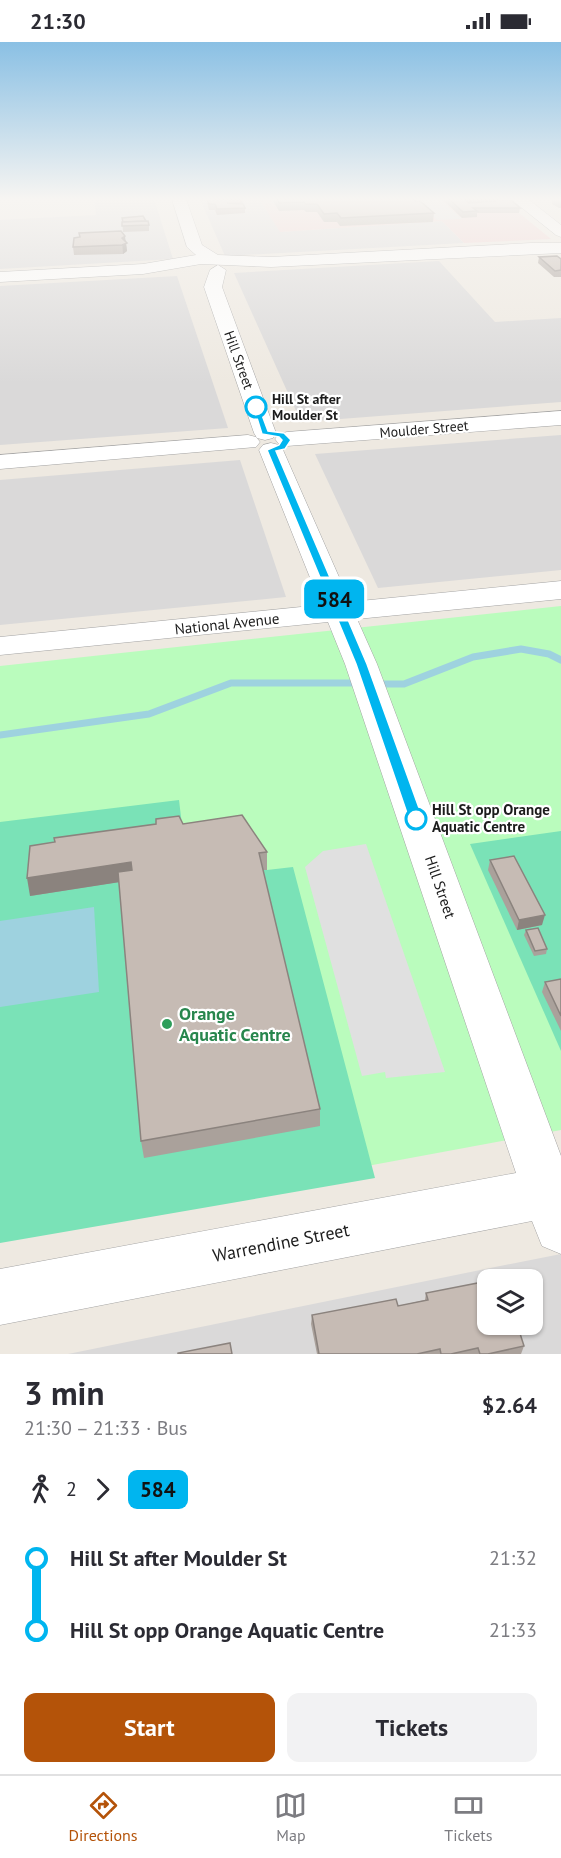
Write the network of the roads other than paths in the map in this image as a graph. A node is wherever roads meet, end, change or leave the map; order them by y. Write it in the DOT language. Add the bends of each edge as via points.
graph roads {
  1 [pos="304,260"];
  2 [pos="190,263"];
  3 [pos="218,269"];
  4 [pos="0,277"];
  5 [pos="561,418"];
  6 [pos="268,441"];
  7 [pos="0,462"];
  8 [pos="561,590"];
  9 [pos="340,613"];
  10 [pos="0,646"];
  11 [pos="557,1203"];
  12 [pos="0,1297"];
  1 -- 3 [label="street"];
  2 -- 3 [label="street, Hill Street"];
  2 -- 3 [label="street"];
  2 -- 4 [label="street"];
  3 -- 6 [label="street, Hill Street"];
  5 -- 6 [label="street, Moulder Street"];
  6 -- 7 [label="street, Moulder Street"];
  6 -- 9 [label="street, Hill Street"];
  8 -- 9 [label="street, National Avenue"];
  9 -- 10 [label="street, National Avenue"];
  9 -- 11 [label="street, Hill Street"];
  11 -- 12 [label="street, Warrendine Street"];
}
